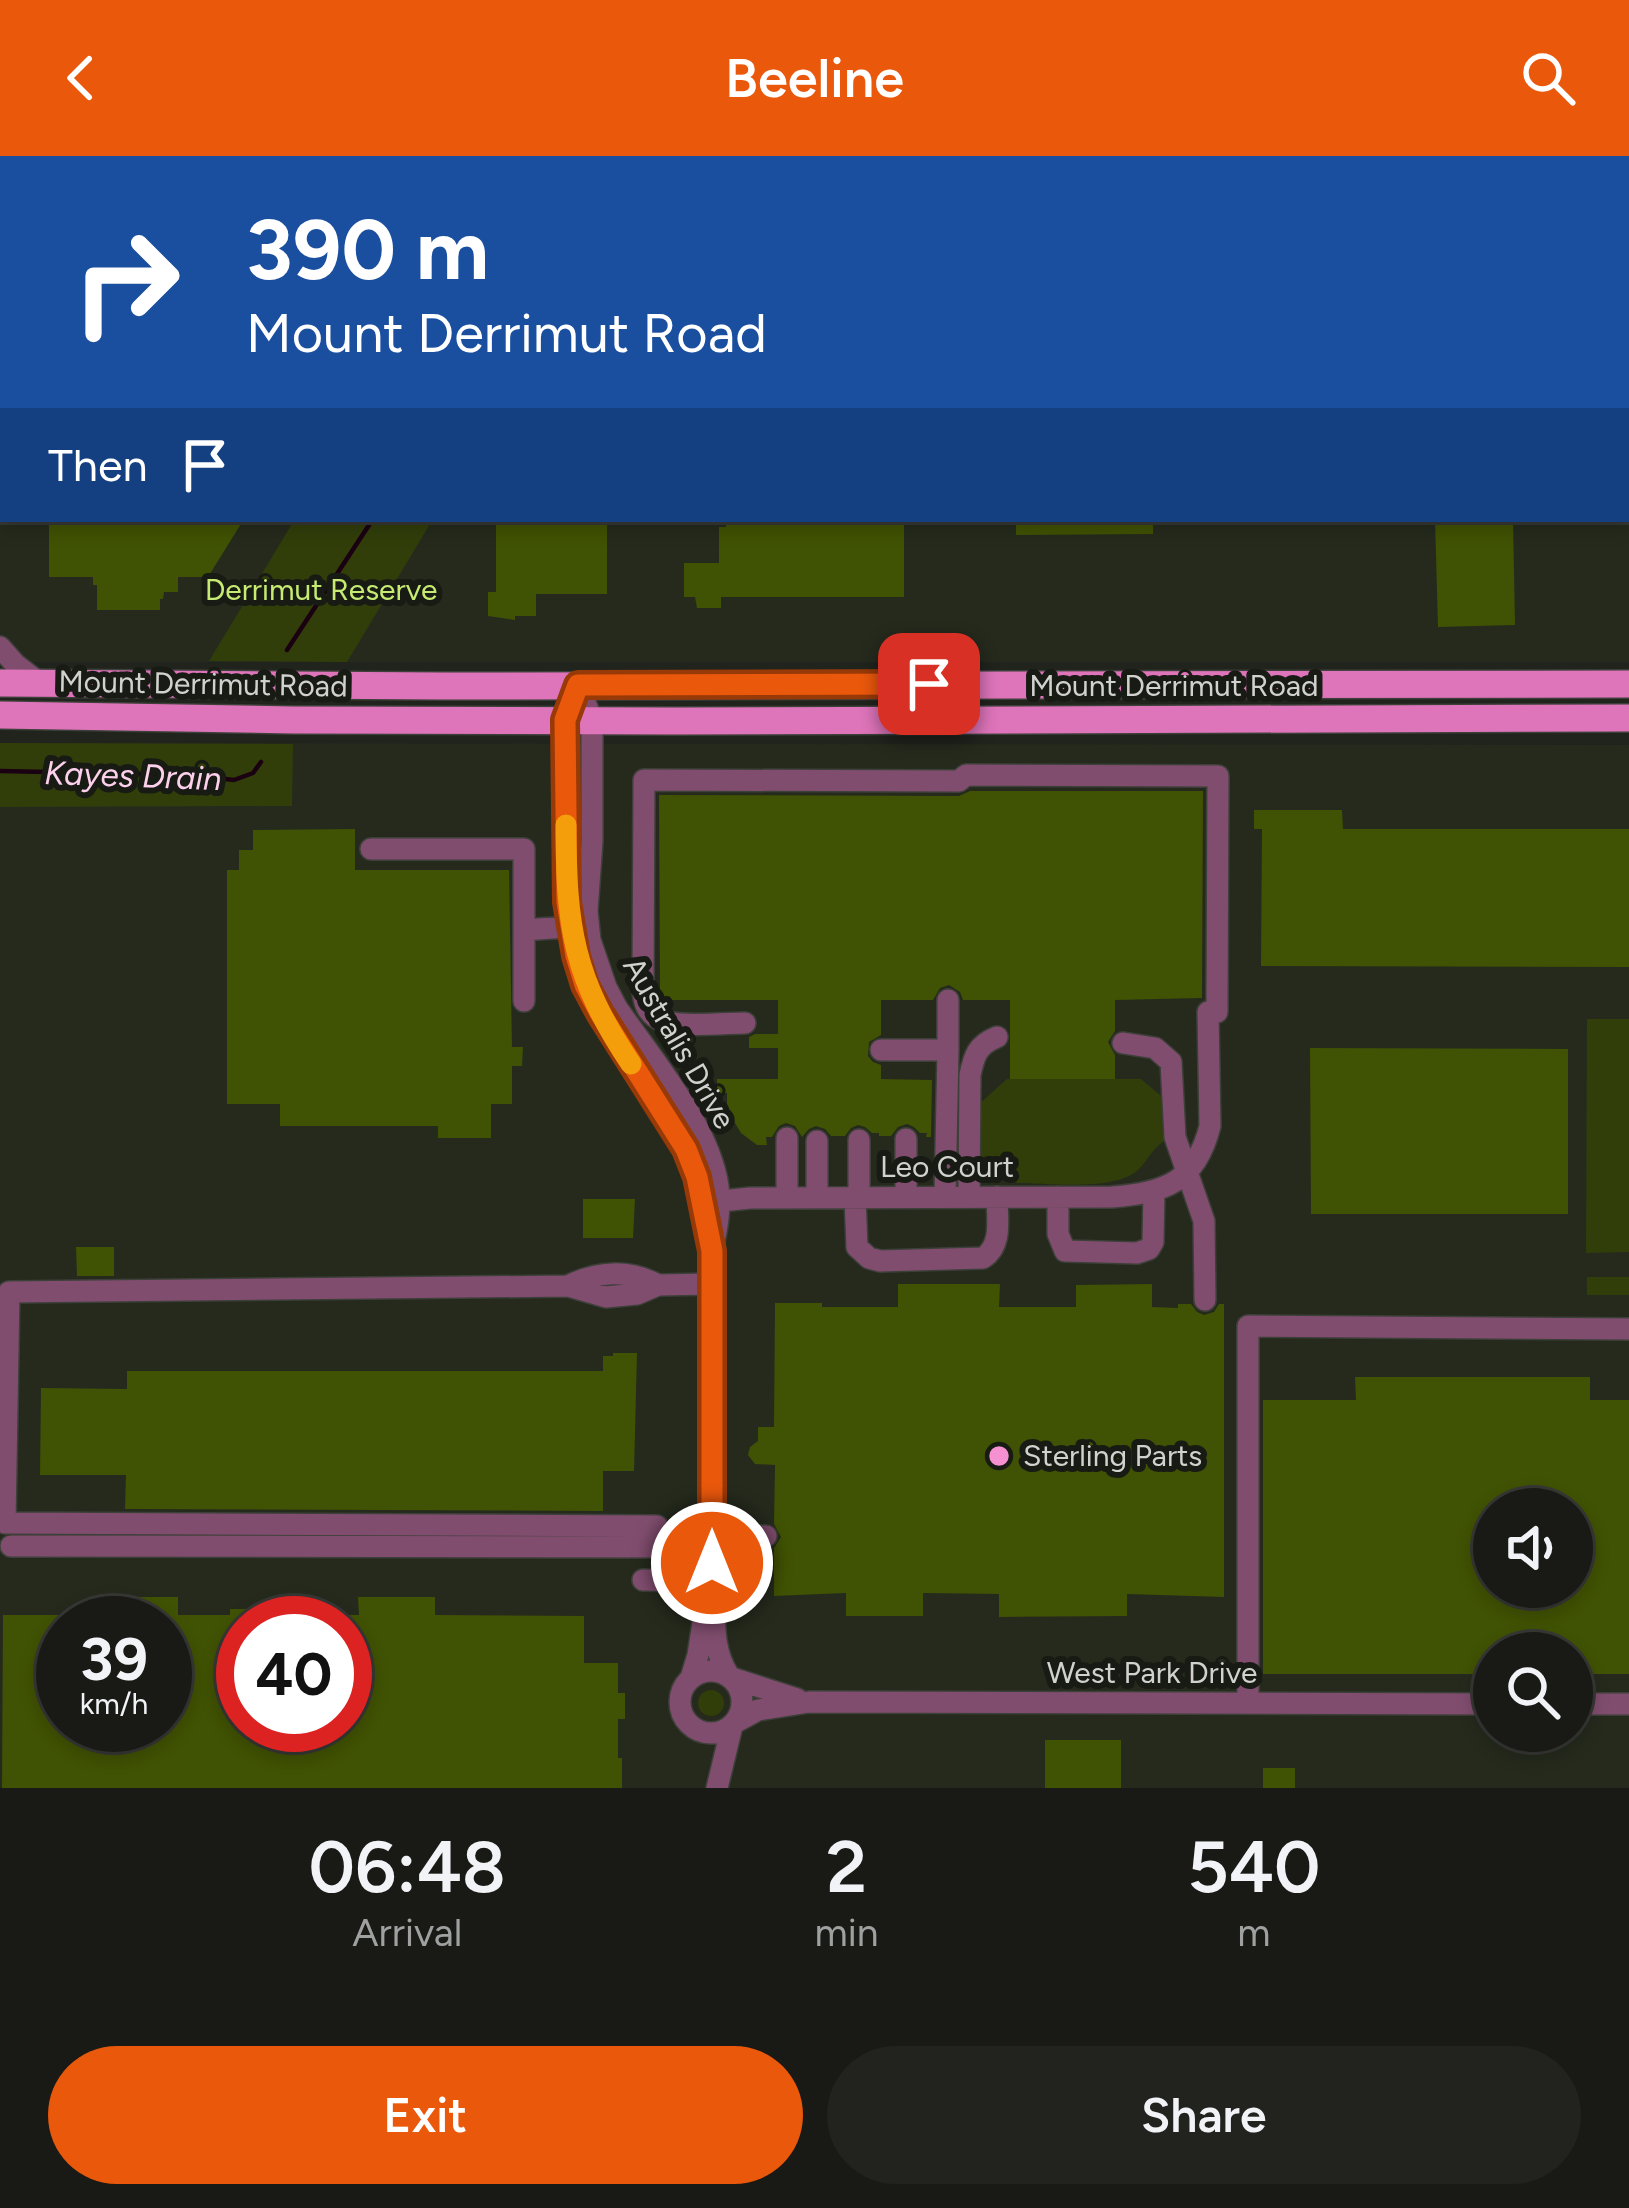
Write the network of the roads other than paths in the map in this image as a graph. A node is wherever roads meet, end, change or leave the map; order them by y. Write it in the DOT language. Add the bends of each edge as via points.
graph roads {
  1 [pos="0,647"];
  2 [pos="0,683"];
  3 [pos="1629,684"];
  4 [pos="42,685"];
  5 [pos="578,685"];
  6 [pos="0,715"];
  7 [pos="1629,718"];
  8 [pos="578,720"];
  9 [pos="371,849"];
  10 [pos="579,927"];
  11 [pos="524,930"];
  12 [pos="643,964"];
  13 [pos="592,976"];
  14 [pos="948,1000"];
  15 [pos="524,1001"];
  16 [pos="745,1023"];
  17 [pos="997,1037"];
  18 [pos="1123,1043"];
  19 [pos="881,1050"];
  20 [pos="948,1050"];
  21 [pos="787,1138"];
  22 [pos="906,1139"];
  23 [pos="859,1140"];
  24 [pos="817,1141"];
  25 [pos="1187,1174"];
  26 [pos="1154,1192"];
  27 [pos="817,1197"];
  28 [pos="857,1197"];
  29 [pos="906,1197"];
  30 [pos="945,1197"];
  31 [pos="970,1197"];
  32 [pos="997,1197"];
  33 [pos="1058,1197"];
  34 [pos="787,1198"];
  35 [pos="711,1202"];
  36 [pos="712,1284"];
  37 [pos="1205,1300"];
  38 [pos="1629,1329"];
  39 [pos="657,1526"];
  40 [pos="766,1536"];
  41 [pos="11,1546"];
  42 [pos="712,1562"];
  43 [pos="643,1580"];
  44 [pos="730,1677"];
  45 [pos="691,1678"];
  46 [pos="809,1702"];
  47 [pos="1248,1703"];
  48 [pos="1473,1704"];
  49 [pos="1593,1704"];
  50 [pos="1629,1705"];
  51 [pos="734,1724"];
  52 [pos="694,1728"];
  53 [pos="713,1788"];
  1 -- 4 [label="street"];
  2 -- 4 [label="main road, Mount Derrimut Road"];
  3 -- 5 [label="main road, Mount Derrimut Road"];
  4 -- 5 [label="main road, Mount Derrimut Road"];
  5 -- 8 [label="street"];
  6 -- 8 [label="main road, Mount Derrimut Road"];
  7 -- 8 [label="main road, Mount Derrimut Road"];
  8 -- 10 [label="street, Australis Drive" via="592,842"];
  9 -- 11 [label="street" via="524,849"];
  10 -- 11 [label="street"];
  10 -- 13 [label="street, Australis Drive"];
  11 -- 15 [label="street"];
  12 -- 13 [label="street"];
  12 -- 16 [label="street" via="644,999 654,1016"];
  12 -- 25 [label="street" via="644,780 1218,776 1210,1126"];
  13 -- 35 [label="street, Australis Drive" via="624,1054"];
  14 -- 20 [label="street"];
  17 -- 31 [label="street" via="980,1047 970,1075"];
  18 -- 25 [label="street" via="1155,1048 1172,1062 1175,1137"];
  19 -- 20 [label="street"];
  20 -- 30 [label="street"];
  21 -- 34 [label="street"];
  22 -- 29 [label="street"];
  23 -- 28 [label="street"];
  24 -- 27 [label="street"];
  25 -- 26 [label="street, Leo Court"];
  25 -- 37 [label="street" via="1204,1221"];
  26 -- 33 [label="street, Leo Court"];
  26 -- 33 [label="street" via="1153,1243 1137,1253 1065,1252"];
  27 -- 28 [label="street, Leo Court"];
  27 -- 34 [label="street, Leo Court"];
  28 -- 29 [label="street, Leo Court"];
  28 -- 32 [label="street" via="861,1252 880,1261 926,1261 991,1253"];
  29 -- 30 [label="street, Leo Court"];
  30 -- 31 [label="street, Leo Court"];
  31 -- 32 [label="street, Leo Court"];
  32 -- 33 [label="street, Leo Court"];
  34 -- 35 [label="street, Leo Court"];
  35 -- 36 [label="street, Australis Drive"];
  36 -- 39 [label="street" via="606,1297 568,1286 9,1292 5,1523"];
  36 -- 42 [label="street, Australis Drive"];
  38 -- 47 [label="street" via="1248,1326"];
  40 -- 42 [label="street"];
  41 -- 42 [label="street"];
  42 -- 43 [label="street"];
  42 -- 44 [label="street, Australis Drive" via="714,1636"];
  42 -- 45 [label="street, Australis Drive"];
  44 -- 45 [label="street" via="712,1670"];
  44 -- 46 [label="street, West Park Drive"];
  44 -- 51 [label="street" via="742,1696"];
  45 -- 52 [label="street" via="680,1704"];
  46 -- 47 [label="street, West Park Drive"];
  46 -- 51 [label="street, West Park Drive" via="758,1710"];
  47 -- 48 [label="street, West Park Drive"];
  49 -- 50 [label="street"];
  51 -- 52 [label="street" via="713,1733"];
  51 -- 53 [label="street"];
  52 -- 53 [label="street"];
}
